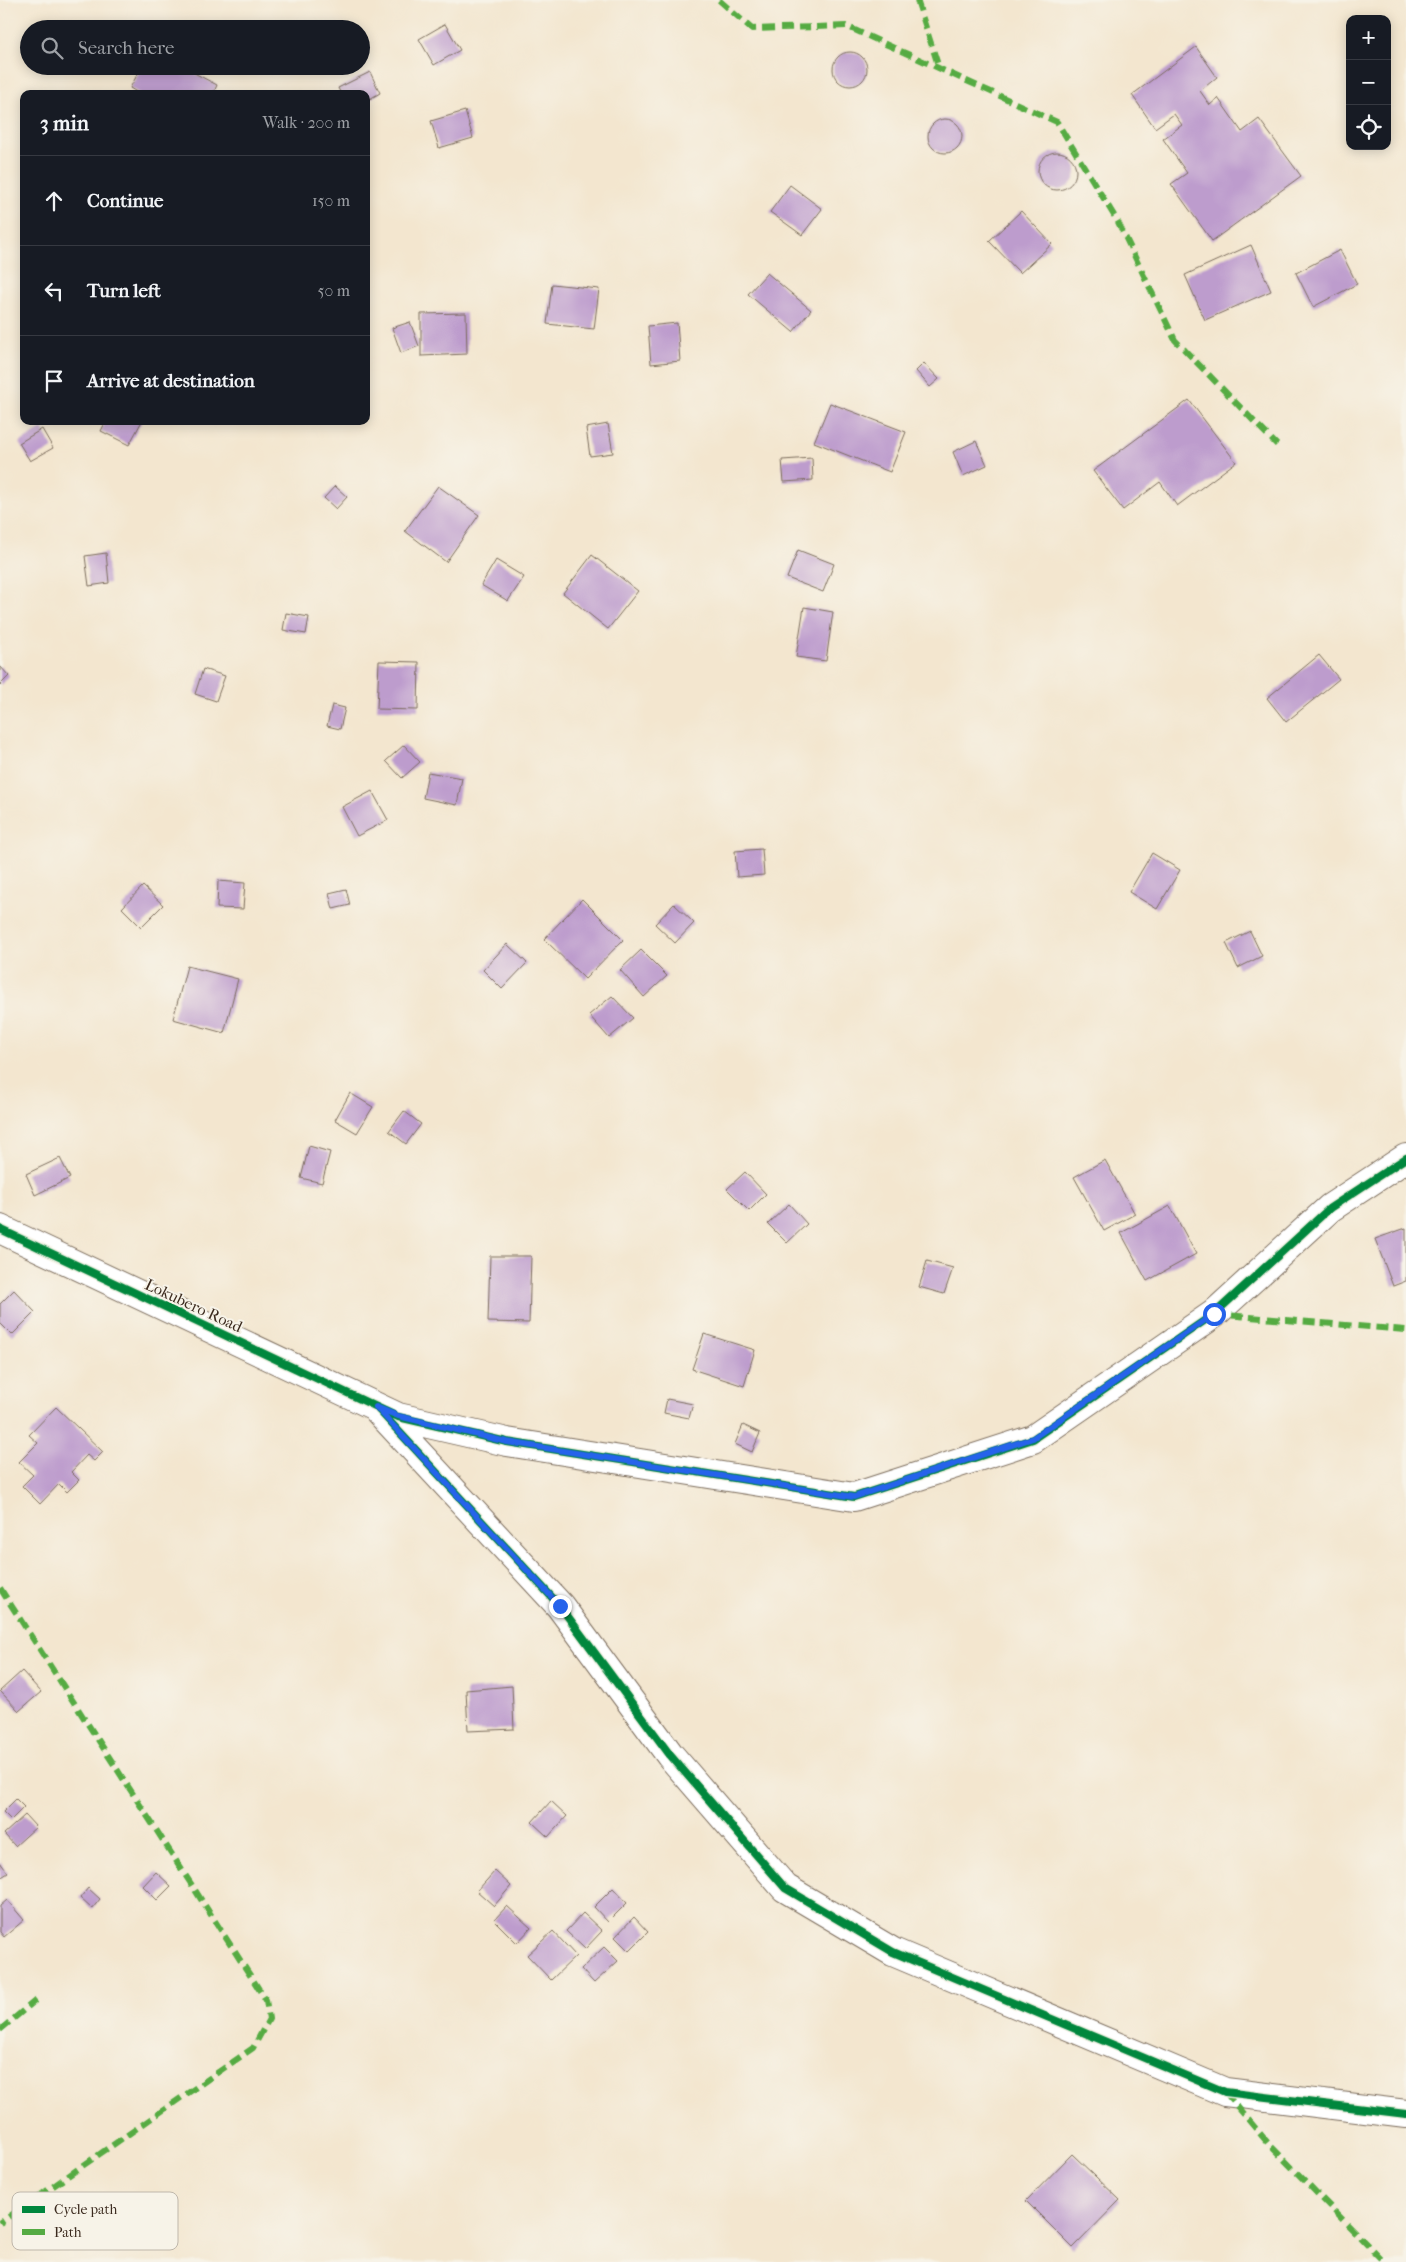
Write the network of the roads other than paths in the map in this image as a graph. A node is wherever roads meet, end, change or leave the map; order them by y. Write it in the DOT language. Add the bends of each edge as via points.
graph roads {
  1 [pos="1406,1158"];
  2 [pos="0,1229"];
  3 [pos="376,1407"];
  4 [pos="1406,2114"];
  1 -- 3 [label="street, Lokubero Road" via="1330,1208 1214,1314 1033,1438 854,1497 507,1442 398,1416"];
  2 -- 3 [label="street, Lokubero Road"];
  3 -- 4 [label="street" via="560,1606 670,1755 785,1888 893,1952 1225,2092"];
}
